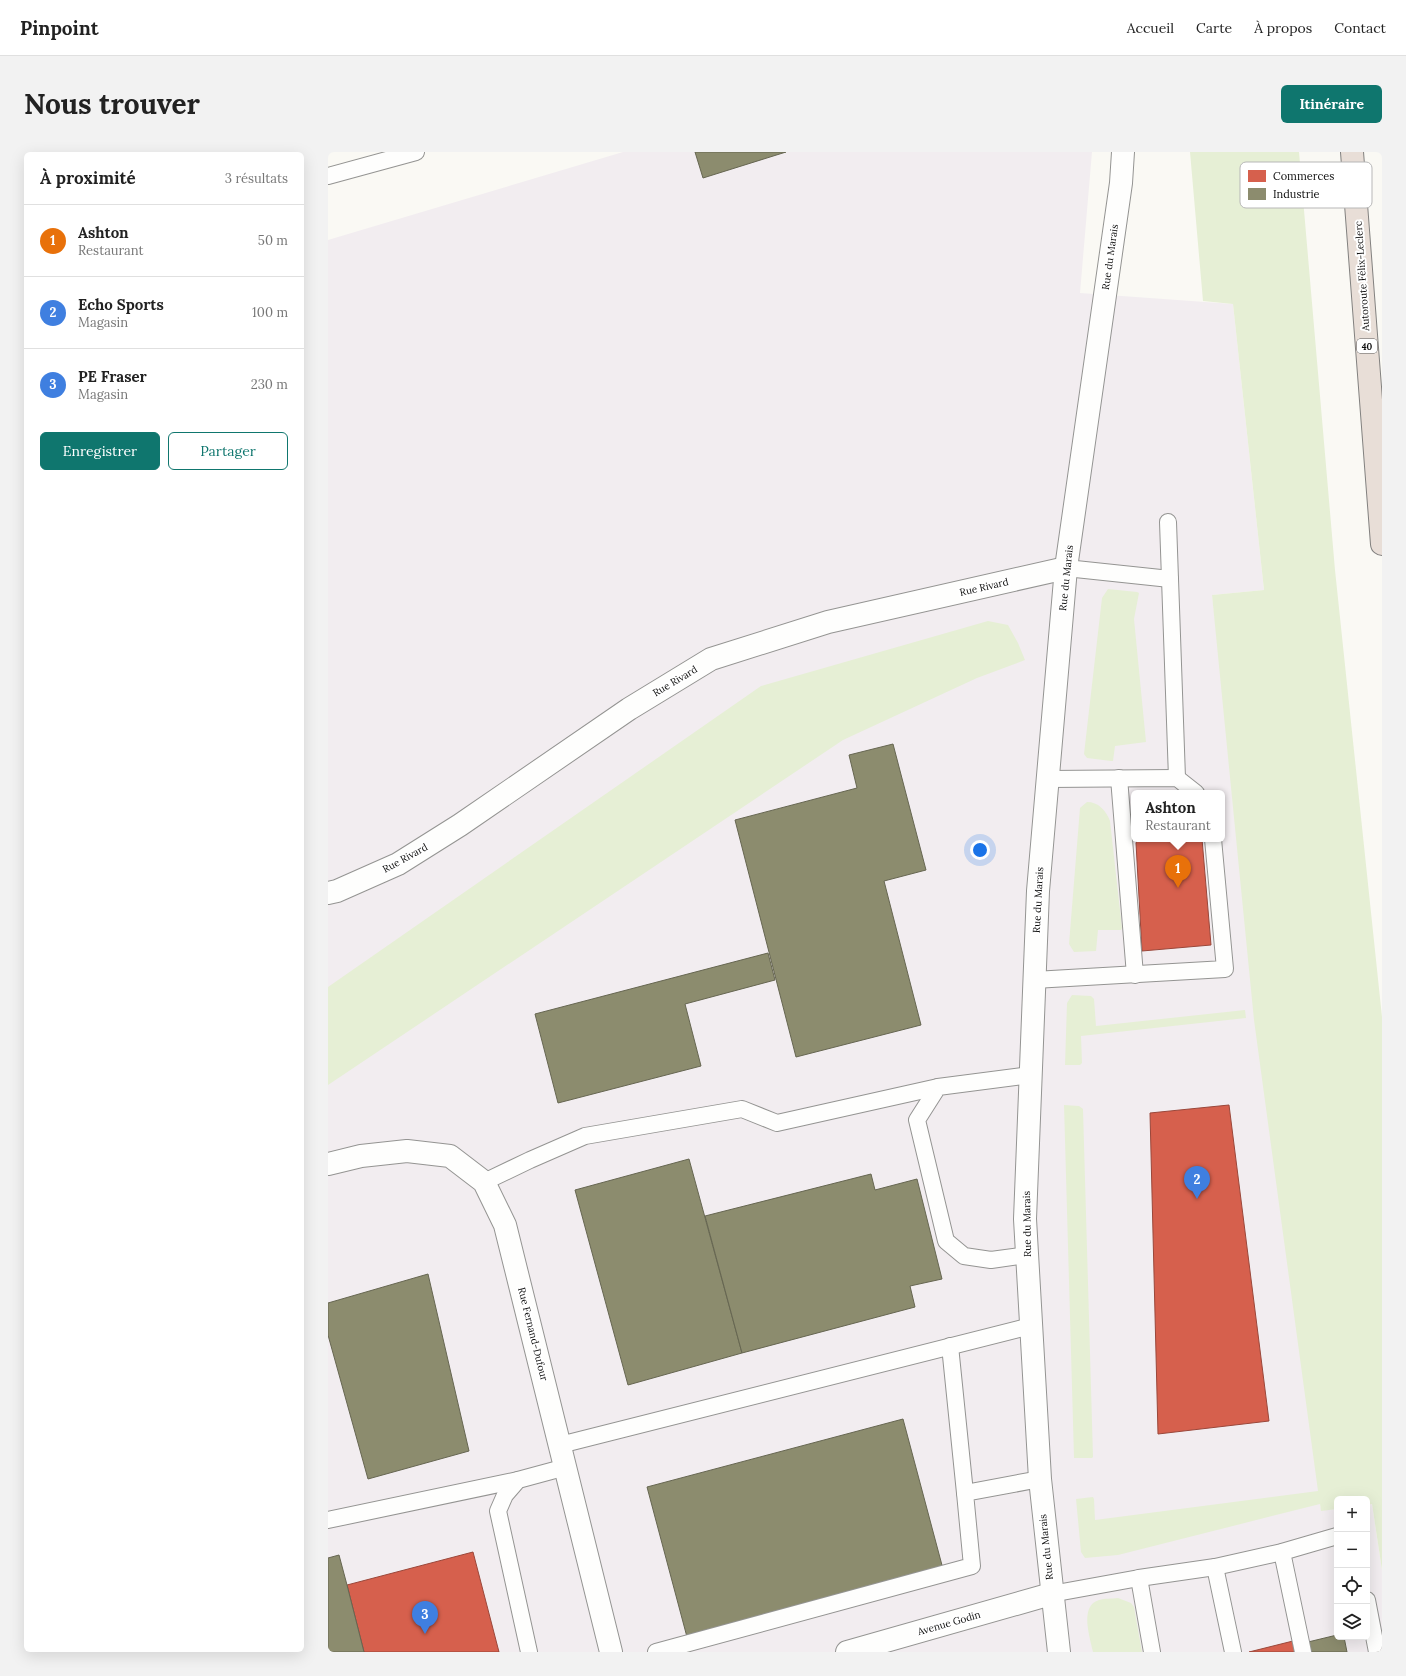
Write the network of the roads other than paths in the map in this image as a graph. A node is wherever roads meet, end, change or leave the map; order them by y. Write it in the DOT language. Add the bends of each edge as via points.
graph roads {
  1 [pos="416,152"];
  2 [pos="1123,152"];
  3 [pos="1352,152"];
  4 [pos="1353,162"];
  5 [pos="328,176"];
  6 [pos="1356,208"];
  7 [pos="1168,522"];
  8 [pos="1382,544"];
  9 [pos="1066,568"];
  10 [pos="1170,579"];
  11 [pos="1119,778"];
  12 [pos="1177,778"];
  13 [pos="1048,779"];
  14 [pos="1192,790"];
  15 [pos="1213,842"];
  16 [pos="328,893"];
  17 [pos="1134,975"];
  18 [pos="1034,980"];
  19 [pos="1031,1075"];
  20 [pos="938,1087"];
  21 [pos="328,1164"];
  22 [pos="484,1182"];
  23 [pos="1027,1255"];
  24 [pos="1031,1326"];
  25 [pos="950,1346"];
  26 [pos="560,1445"];
  27 [pos="566,1467"];
  28 [pos="1040,1479"];
  29 [pos="518,1480"];
  30 [pos="965,1493"];
  31 [pos="328,1520"];
  32 [pos="1334,1537"];
  33 [pos="1282,1552"];
  34 [pos="1215,1568"];
  35 [pos="1139,1578"];
  36 [pos="1051,1594"];
  37 [pos="1368,1604"];
  38 [pos="529,1652"];
  39 [pos="611,1652"];
  40 [pos="656,1652"];
  41 [pos="847,1652"];
  42 [pos="1059,1652"];
  43 [pos="1152,1652"];
  44 [pos="1233,1652"];
  45 [pos="1303,1652"];
  46 [pos="1377,1652"];
  1 -- 5 [label="lane"];
  2 -- 9 [label="street, Rue du Marais" via="1121,184"];
  3 -- 4 [label="highway, Autoroute Félix-Leclerc / 40"];
  6 -- 8 [label="highway, Autoroute Félix-Leclerc / 40"];
  7 -- 10 [label="lane"];
  9 -- 10 [label="lane"];
  9 -- 13 [label="street, Rue du Marais"];
  9 -- 16 [label="street, Rue Rivard" via="828,622 711,659 629,709 460,825 398,864"];
  10 -- 12 [label="lane"];
  11 -- 12 [label="lane"];
  11 -- 13 [label="lane"];
  11 -- 17 [label="lane"];
  12 -- 14 [label="lane"];
  13 -- 18 [label="street, Rue du Marais" via="1038,891"];
  15 -- 17 [label="lane" via="1225,969"];
  17 -- 18 [label="lane"];
  18 -- 19 [label="street, Rue du Marais"];
  19 -- 20 [label="lane"];
  19 -- 23 [label="street, Rue du Marais" via="1025,1219"];
  20 -- 22 [label="lane" via="777,1122 742,1109 586,1136"];
  20 -- 23 [label="lane" via="917,1120 946,1241 964,1256 991,1260"];
  21 -- 22 [label="street, Rue Fernand-Dufour" via="361,1156 414,1151 450,1156"];
  22 -- 26 [label="street, Rue Fernand-Dufour" via="505,1225"];
  23 -- 24 [label="street, Rue du Marais"];
  24 -- 25 [label="lane"];
  24 -- 28 [label="street, Rue du Marais"];
  25 -- 26 [label="lane"];
  25 -- 30 [label="lane"];
  26 -- 27 [label="street, Rue Fernand-Dufour"];
  27 -- 29 [label="lane"];
  27 -- 39 [label="street, Rue Fernand-Dufour"];
  28 -- 30 [label="lane"];
  28 -- 36 [label="street, Rue du Marais"];
  29 -- 31 [label="lane"];
  29 -- 38 [label="lane" via="504,1495 498,1511"];
  30 -- 40 [label="lane" via="972,1566"];
  32 -- 33 [label="lane"];
  33 -- 34 [label="lane"];
  33 -- 45 [label="lane"];
  34 -- 35 [label="lane"];
  34 -- 44 [label="lane"];
  35 -- 36 [label="lane"];
  35 -- 43 [label="lane"];
  36 -- 41 [label="street, Avenue Godin"];
  36 -- 42 [label="street, Rue du Marais"];
  37 -- 46 [label="lane"];
}
